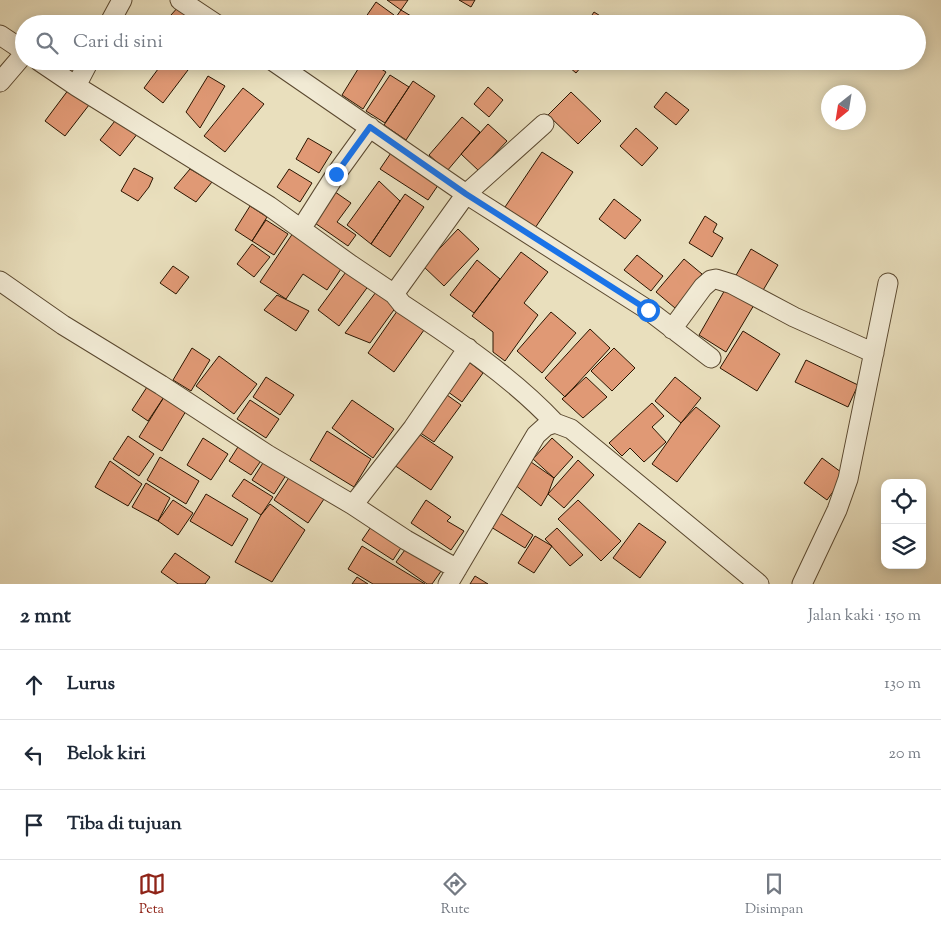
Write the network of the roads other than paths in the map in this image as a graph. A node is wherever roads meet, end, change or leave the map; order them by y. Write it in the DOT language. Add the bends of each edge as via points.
graph roads {
  1 [pos="122,0"];
  2 [pos="193,3"];
  3 [pos="114,15"];
  4 [pos="206,15"];
  5 [pos="0,35"];
  6 [pos="15,46"];
  7 [pos="15,63"];
  8 [pos="53,70"];
  9 [pos="84,70"];
  10 [pos="287,70"];
  11 [pos="0,82"];
  12 [pos="76,86"];
  13 [pos="544,124"];
  14 [pos="370,127"];
  15 [pos="466,194"];
  16 [pos="301,229"];
  17 [pos="0,281"];
  18 [pos="888,283"];
  19 [pos="394,294"];
  20 [pos="672,329"];
  21 [pos="468,348"];
  22 [pos="874,353"];
  23 [pos="711,358"];
  24 [pos="555,423"];
  25 [pos="352,505"];
  26 [pos="452,577"];
  27 [pos="759,584"];
  28 [pos="802,584"];
  1 -- 3 [label="street"];
  2 -- 4 [label="street"];
  5 -- 6 [label="street"];
  7 -- 11 [label="street"];
  8 -- 12 [label="street"];
  9 -- 12 [label="street"];
  10 -- 14 [label="street"];
  12 -- 16 [label="street"];
  13 -- 15 [label="street"];
  14 -- 15 [label="street"];
  14 -- 16 [label="street"];
  15 -- 19 [label="street"];
  15 -- 20 [label="street" via="648,310"];
  16 -- 19 [label="street"];
  17 -- 25 [label="street" via="63,325"];
  18 -- 22 [label="street"];
  19 -- 21 [label="street" via="402,304"];
  20 -- 22 [label="street" via="702,287 716,279"];
  20 -- 23 [label="street"];
  21 -- 24 [label="street"];
  21 -- 25 [label="street" via="413,428"];
  22 -- 28 [label="street" via="848,479"];
  24 -- 26 [label="street" via="536,435"];
  24 -- 27 [label="street" via="571,429"];
  25 -- 26 [label="street" via="406,540"];
}
